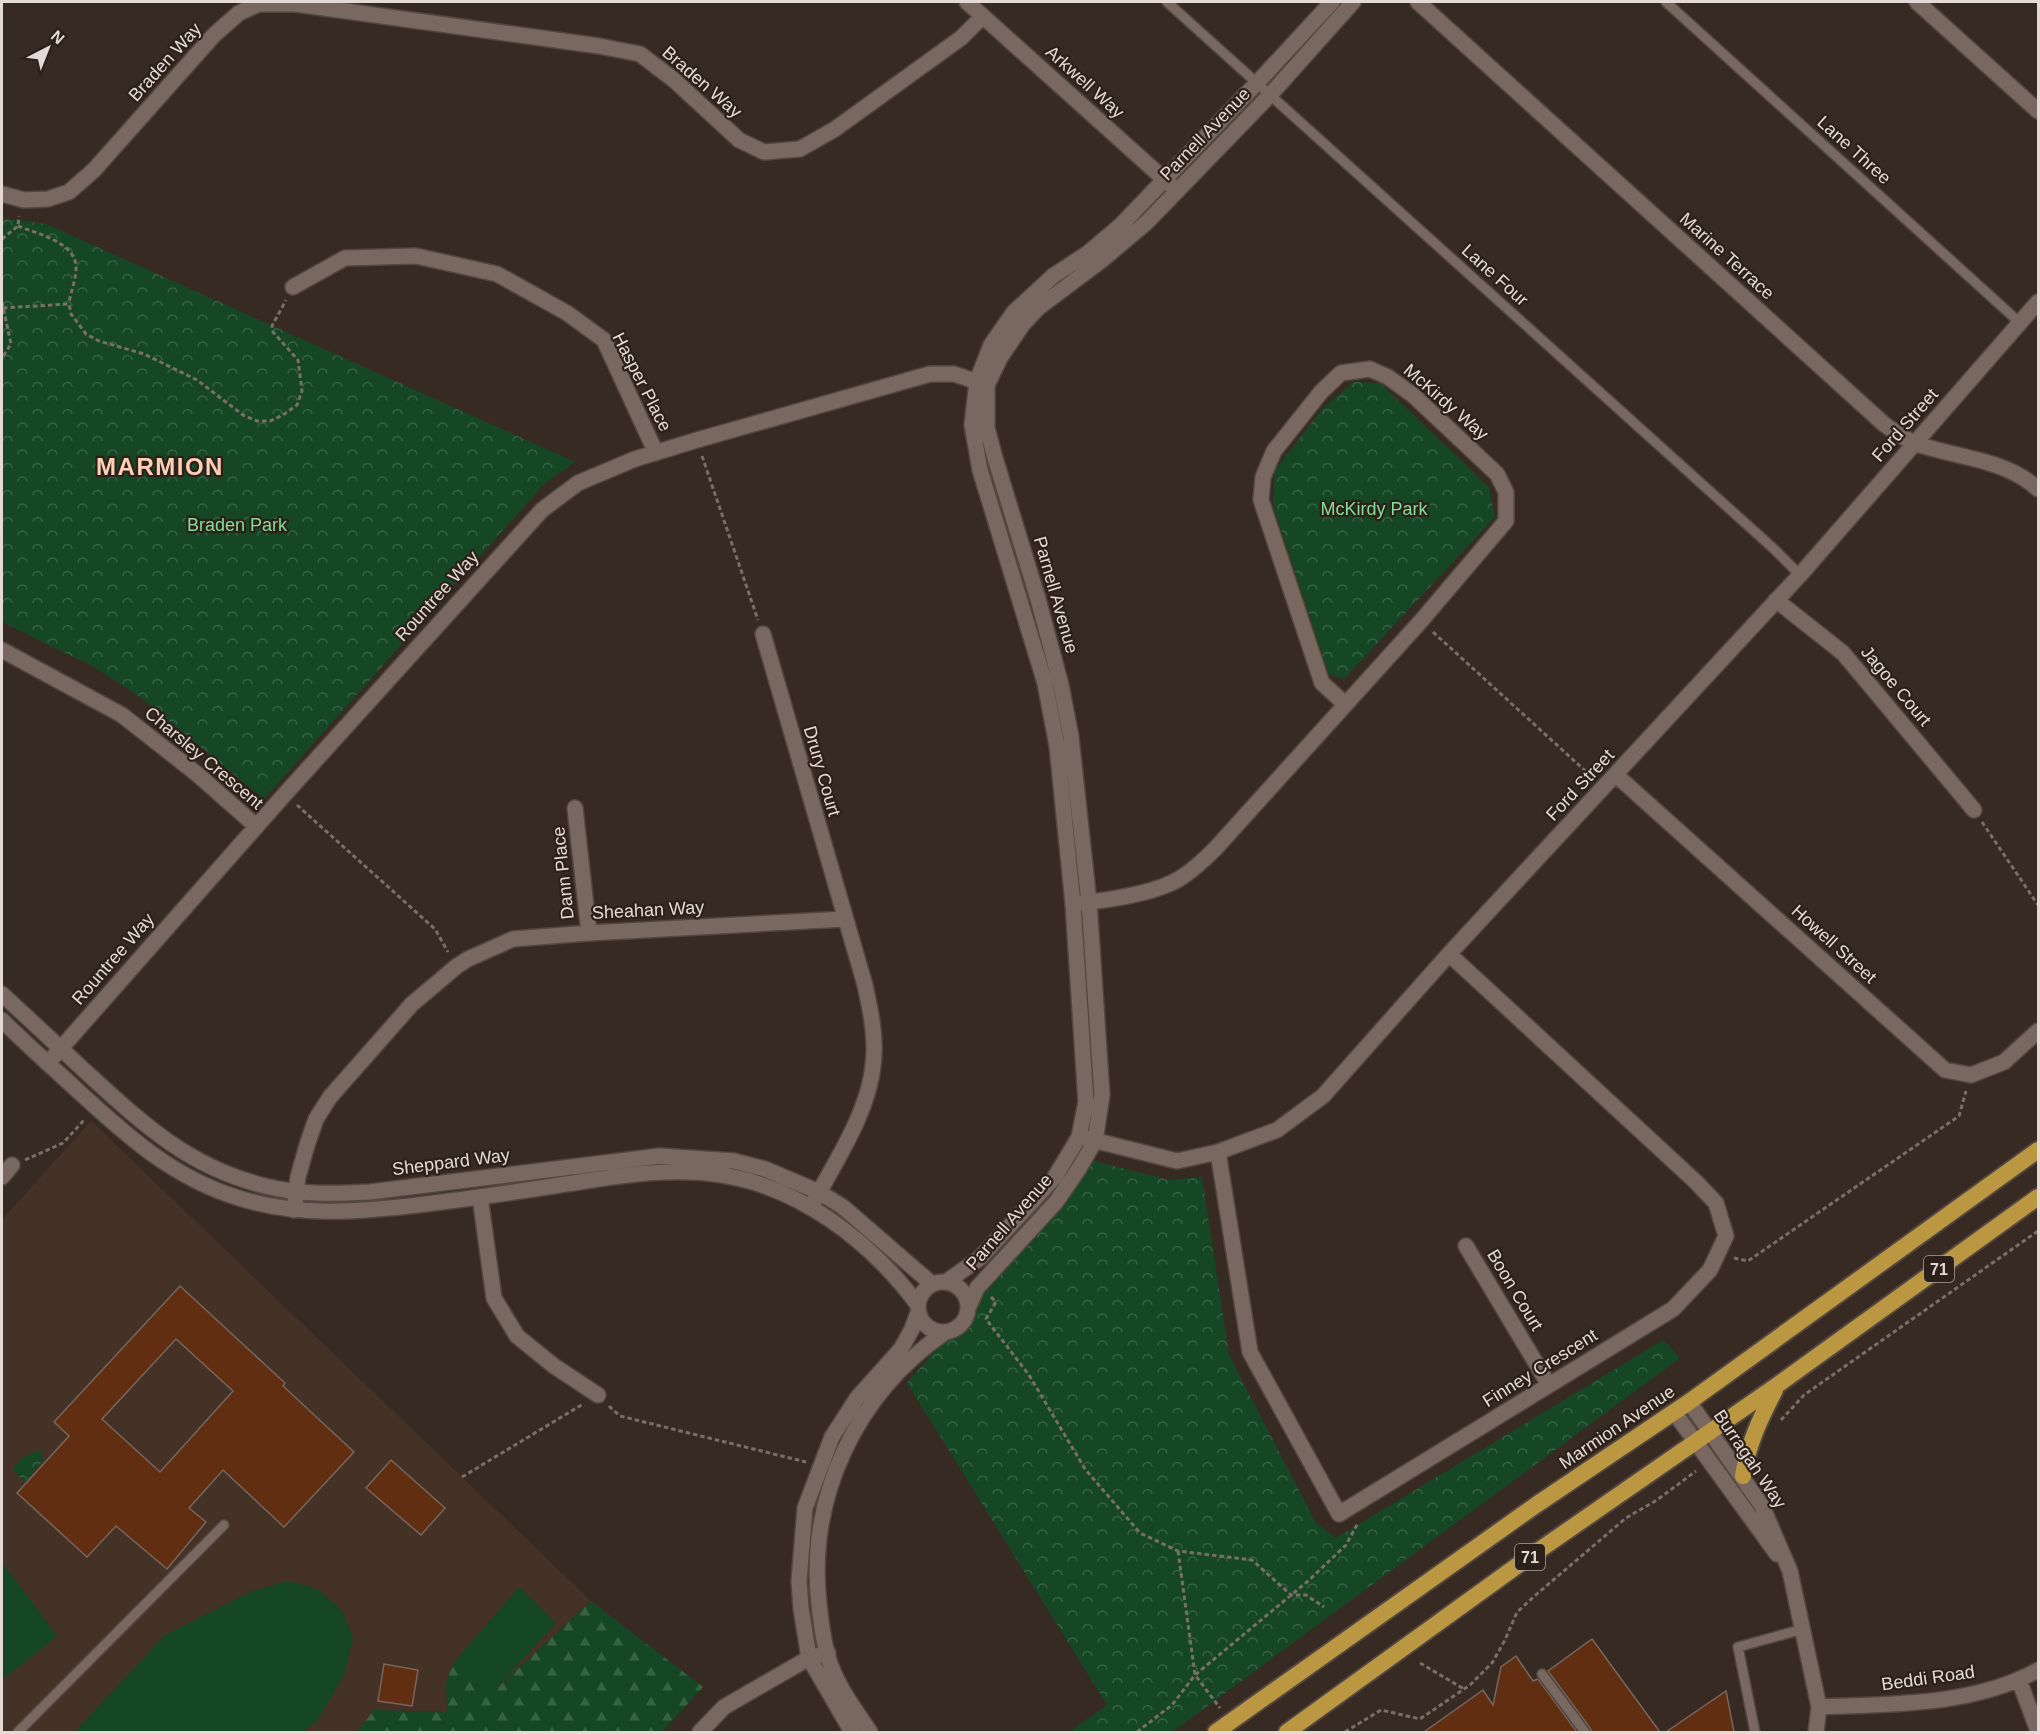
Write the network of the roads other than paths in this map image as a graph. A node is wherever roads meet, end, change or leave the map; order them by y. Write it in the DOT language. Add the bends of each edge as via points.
graph roads {
  1 [pos="967,2"];
  2 [pos="1167,2"];
  3 [pos="1332,2"];
  4 [pos="1353,2"];
  5 [pos="1418,2"];
  6 [pos="1666,2"];
  7 [pos="1917,2"];
  8 [pos="983,16"];
  9 [pos="1257,84"];
  10 [pos="1270,95"];
  11 [pos="2038,111"];
  12 [pos="1171,185"];
  13 [pos="2,194"];
  14 [pos="293,287"];
  15 [pos="2038,302"];
  16 [pos="2019,322"];
  17 [pos="982,383"];
  18 [pos="1915,444"];
  19 [pos="656,453"];
  20 [pos="2038,489"];
  21 [pos="1800,575"];
  22 [pos="1776,600"];
  23 [pos="763,634"];
  24 [pos="2,650"];
  25 [pos="1344,703"];
  26 [pos="1616,776"];
  27 [pos="575,808"];
  28 [pos="1974,810"];
  29 [pos="256,826"];
  30 [pos="1089,903"];
  31 [pos="1073,904"];
  32 [pos="845,920"];
  33 [pos="589,933"];
  34 [pos="1449,954"];
  35 [pos="2,994"];
  36 [pos="2,1020"];
  37 [pos="2038,1031"];
  38 [pos="61,1048"];
  39 [pos="48,1063"];
  40 [pos="1079,1137"];
  41 [pos="1095,1140"];
  42 [pos="2038,1150"];
  43 [pos="1218,1152"];
  44 [pos="12,1165"];
  45 [pos="2,1177"];
  46 [pos="296,1191"];
  47 [pos="819,1192"];
  48 [pos="480,1197"];
  49 [pos="2038,1197"];
  50 [pos="812,1207"];
  51 [pos="294,1210"];
  52 [pos="1466,1246"];
  53 [pos="939,1283"];
  54 [pos="969,1306"];
  55 [pos="918,1309"];
  56 [pos="944,1333"];
  57 [pos="1549,1385"];
  58 [pos="1776,1386"];
  59 [pos="598,1395"];
  60 [pos="1689,1402"];
  61 [pos="1674,1412"];
  62 [pos="1710,1432"];
  63 [pos="1695,1442"];
  64 [pos="1743,1476"];
  65 [pos="224,1525"];
  66 [pos="1790,1571"];
  67 [pos="1803,1629"];
  68 [pos="828,1653"];
  69 [pos="809,1658"];
  70 [pos="2038,1670"];
  71 [pos="1542,1674"];
  72 [pos="2019,1680"];
  73 [pos="1819,1707"];
  74 [pos="2038,1731"];
  75 [pos="18,1732"];
  76 [pos="700,1732"];
  77 [pos="852,1732"];
  78 [pos="870,1732"];
  79 [pos="1216,1732"];
  80 [pos="1287,1732"];
  81 [pos="1585,1732"];
  82 [pos="1755,1732"];
  83 [pos="1816,1732"];
  1 -- 8 [label="street, Arkwell Way"];
  2 -- 9 [label="lane, Lane Four"];
  3 -- 9 [label="street, Parnell Avenue"];
  4 -- 10 [label="street, Parnell Avenue"];
  5 -- 18 [label="street, Marine Terrace" via="1885,425"];
  6 -- 16 [label="lane, Lane Three"];
  7 -- 11 [label="street"];
  8 -- 12 [label="street, Arkwell Way"];
  8 -- 13 [label="street, Braden Way" via="961,38 836,129 800,149 764,152 739,140 640,54 295,4 259,4 239,13 214,35 94,170 69,192 48,199 24,200"];
  9 -- 10 [label="lane, Lane Four"];
  9 -- 12 [label="street, Parnell Avenue"];
  10 -- 12 [label="street, Parnell Avenue"];
  10 -- 21 [label="lane, Lane Four"];
  12 -- 17 [label="street, Parnell Avenue" via="1047,281 1014,312 991,345"];
  14 -- 19 [label="street, Hasper Place" via="345,258 416,256 497,274 604,340"];
  15 -- 16 [label="street, Ford Street"];
  16 -- 18 [label="street, Ford Street"];
  17 -- 19 [label="street, Rountree Way" via="954,374 930,374"];
  17 -- 30 [label="street, Parnell Avenue" via="987,428 1061,685 1071,737"];
  17 -- 31 [label="street, Parnell Avenue" via="972,425 978,461 1046,691 1057,746"];
  18 -- 20 [label="street, Marine Terrace" via="1992,463"];
  18 -- 21 [label="street, Ford Street"];
  19 -- 29 [label="street, Rountree Way" via="578,483 542,510"];
  21 -- 22 [label="street, Ford Street"];
  22 -- 26 [label="street, Ford Street"];
  22 -- 28 [label="street, Jagoe Court" via="1843,653"];
  23 -- 32 [label="street, Drury Court"];
  24 -- 29 [label="street, Charsley Crescent" via="122,715"];
  25 -- 25 [label="street, McKirdy Way" via="1322,683 1261,500 1263,477 1274,451 1321,392 1341,373 1370,369 1405,390 1497,474 1506,492 1506,521"];
  25 -- 30 [label="street, McKirdy Way" via="1195,868 1158,888"];
  26 -- 34 [label="street, Ford Street"];
  26 -- 37 [label="street, Howell Street" via="1945,1070 1971,1075 2004,1062"];
  27 -- 33 [label="street, Dann Place"];
  29 -- 38 [label="street, Rountree Way"];
  30 -- 31 [label="street, McKirdy Way"];
  30 -- 41 [label="street, Parnell Avenue" via="1102,1095"];
  31 -- 40 [label="street, Parnell Avenue" via="1086,1074 1086,1102"];
  32 -- 33 [label="street, Sheahan Way"];
  32 -- 47 [label="street" via="869,1004 874,1055 861,1111"];
  33 -- 46 [label="street, Sheahan Way" via="513,939 457,966 412,1004 330,1097 316,1119"];
  34 -- 43 [label="street, Ford Street" via="1323,1096 1277,1130"];
  34 -- 57 [label="street, Finney Crescent" via="1696,1182 1716,1203 1726,1236 1710,1270 1673,1309"];
  35 -- 38 [label="street, Sheppard Way"];
  36 -- 39 [label="street, Sheppard Way"];
  38 -- 39 [label="street, Rountree Way"];
  38 -- 46 [label="street, Sheppard Way" via="129,1111 194,1159 266,1186"];
  39 -- 51 [label="street, Sheppard Way" via="163,1163 200,1184 240,1199"];
  40 -- 41 [label="street, Ford Street"];
  40 -- 53 [label="street, Parnell Avenue" via="1055,1177 980,1258"];
  41 -- 43 [label="street, Ford Street" via="1177,1161"];
  41 -- 54 [label="street, Parnell Avenue" via="1056,1202 980,1285"];
  42 -- 60 [label="highway, Marmion Avenue / 71"];
  43 -- 57 [label="street, Finney Crescent" via="1250,1352 1339,1514"];
  44 -- 45 [label="street"];
  46 -- 47 [label="street, Sheppard Way" via="370,1192 660,1156 734,1161 765,1169"];
  46 -- 51 [label="street, Sheahan Way"];
  47 -- 50 [label="street"];
  47 -- 53 [label="street, Sheppard Way"];
  48 -- 50 [label="street, Sheppard Way" via="621,1176 713,1173 760,1184"];
  48 -- 51 [label="street, Sheppard Way" via="361,1212"];
  48 -- 59 [label="street" via="494,1298 517,1336"];
  49 -- 58 [label="highway, 71"];
  50 -- 55 [label="street, Sheppard Way" via="877,1258 904,1286"];
  52 -- 57 [label="street, Boon Court"];
  53 -- 54 [label="street, Parnell Avenue" via="953,1284 964,1293"];
  53 -- 55 [label="street, Parnell Avenue" via="920,1296"];
  54 -- 56 [label="street, Parnell Avenue" via="959,1328"];
  55 -- 56 [label="street" via="928,1328"];
  55 -- 69 [label="street, Parnell Avenue" via="901,1349 857,1398 832,1437 805,1508 801,1608"];
  56 -- 68 [label="street, Parnell Avenue" via="926,1345 879,1395 852,1434 828,1488 817,1543 816,1578"];
  58 -- 62 [label="highway, 71"];
  58 -- 64 [label="highway" via="1746,1453"];
  60 -- 61 [label="highway, Marmion Avenue / 71"];
  60 -- 62 [label="street, Burragah Way"];
  61 -- 63 [label="street, Burragah Way"];
  61 -- 79 [label="highway, Marmion Avenue / 71"];
  62 -- 63 [label="highway, 71"];
  62 -- 64 [label="street, Burragah Way"];
  63 -- 66 [label="street, Burragah Way"];
  63 -- 80 [label="highway, 71"];
  64 -- 66 [label="street, Burragah Way" via="1762,1506"];
  65 -- 75 [label="lane"];
  66 -- 67 [label="street, Burragah Way"];
  67 -- 73 [label="street, Burragah Way"];
  67 -- 82 [label="lane" via="1738,1647"];
  68 -- 69 [label="street"];
  68 -- 78 [label="street, Parnell Avenue" via="847,1697"];
  69 -- 76 [label="street" via="724,1707"];
  69 -- 77 [label="street, Parnell Avenue"];
  70 -- 72 [label="street, Beddi Road"];
  71 -- 81 [label="lane"];
  72 -- 73 [label="street, Beddi Road" via="1965,1695"];
  72 -- 74 [label="street"];
  73 -- 83 [label="street, Burragah Way"];
}
